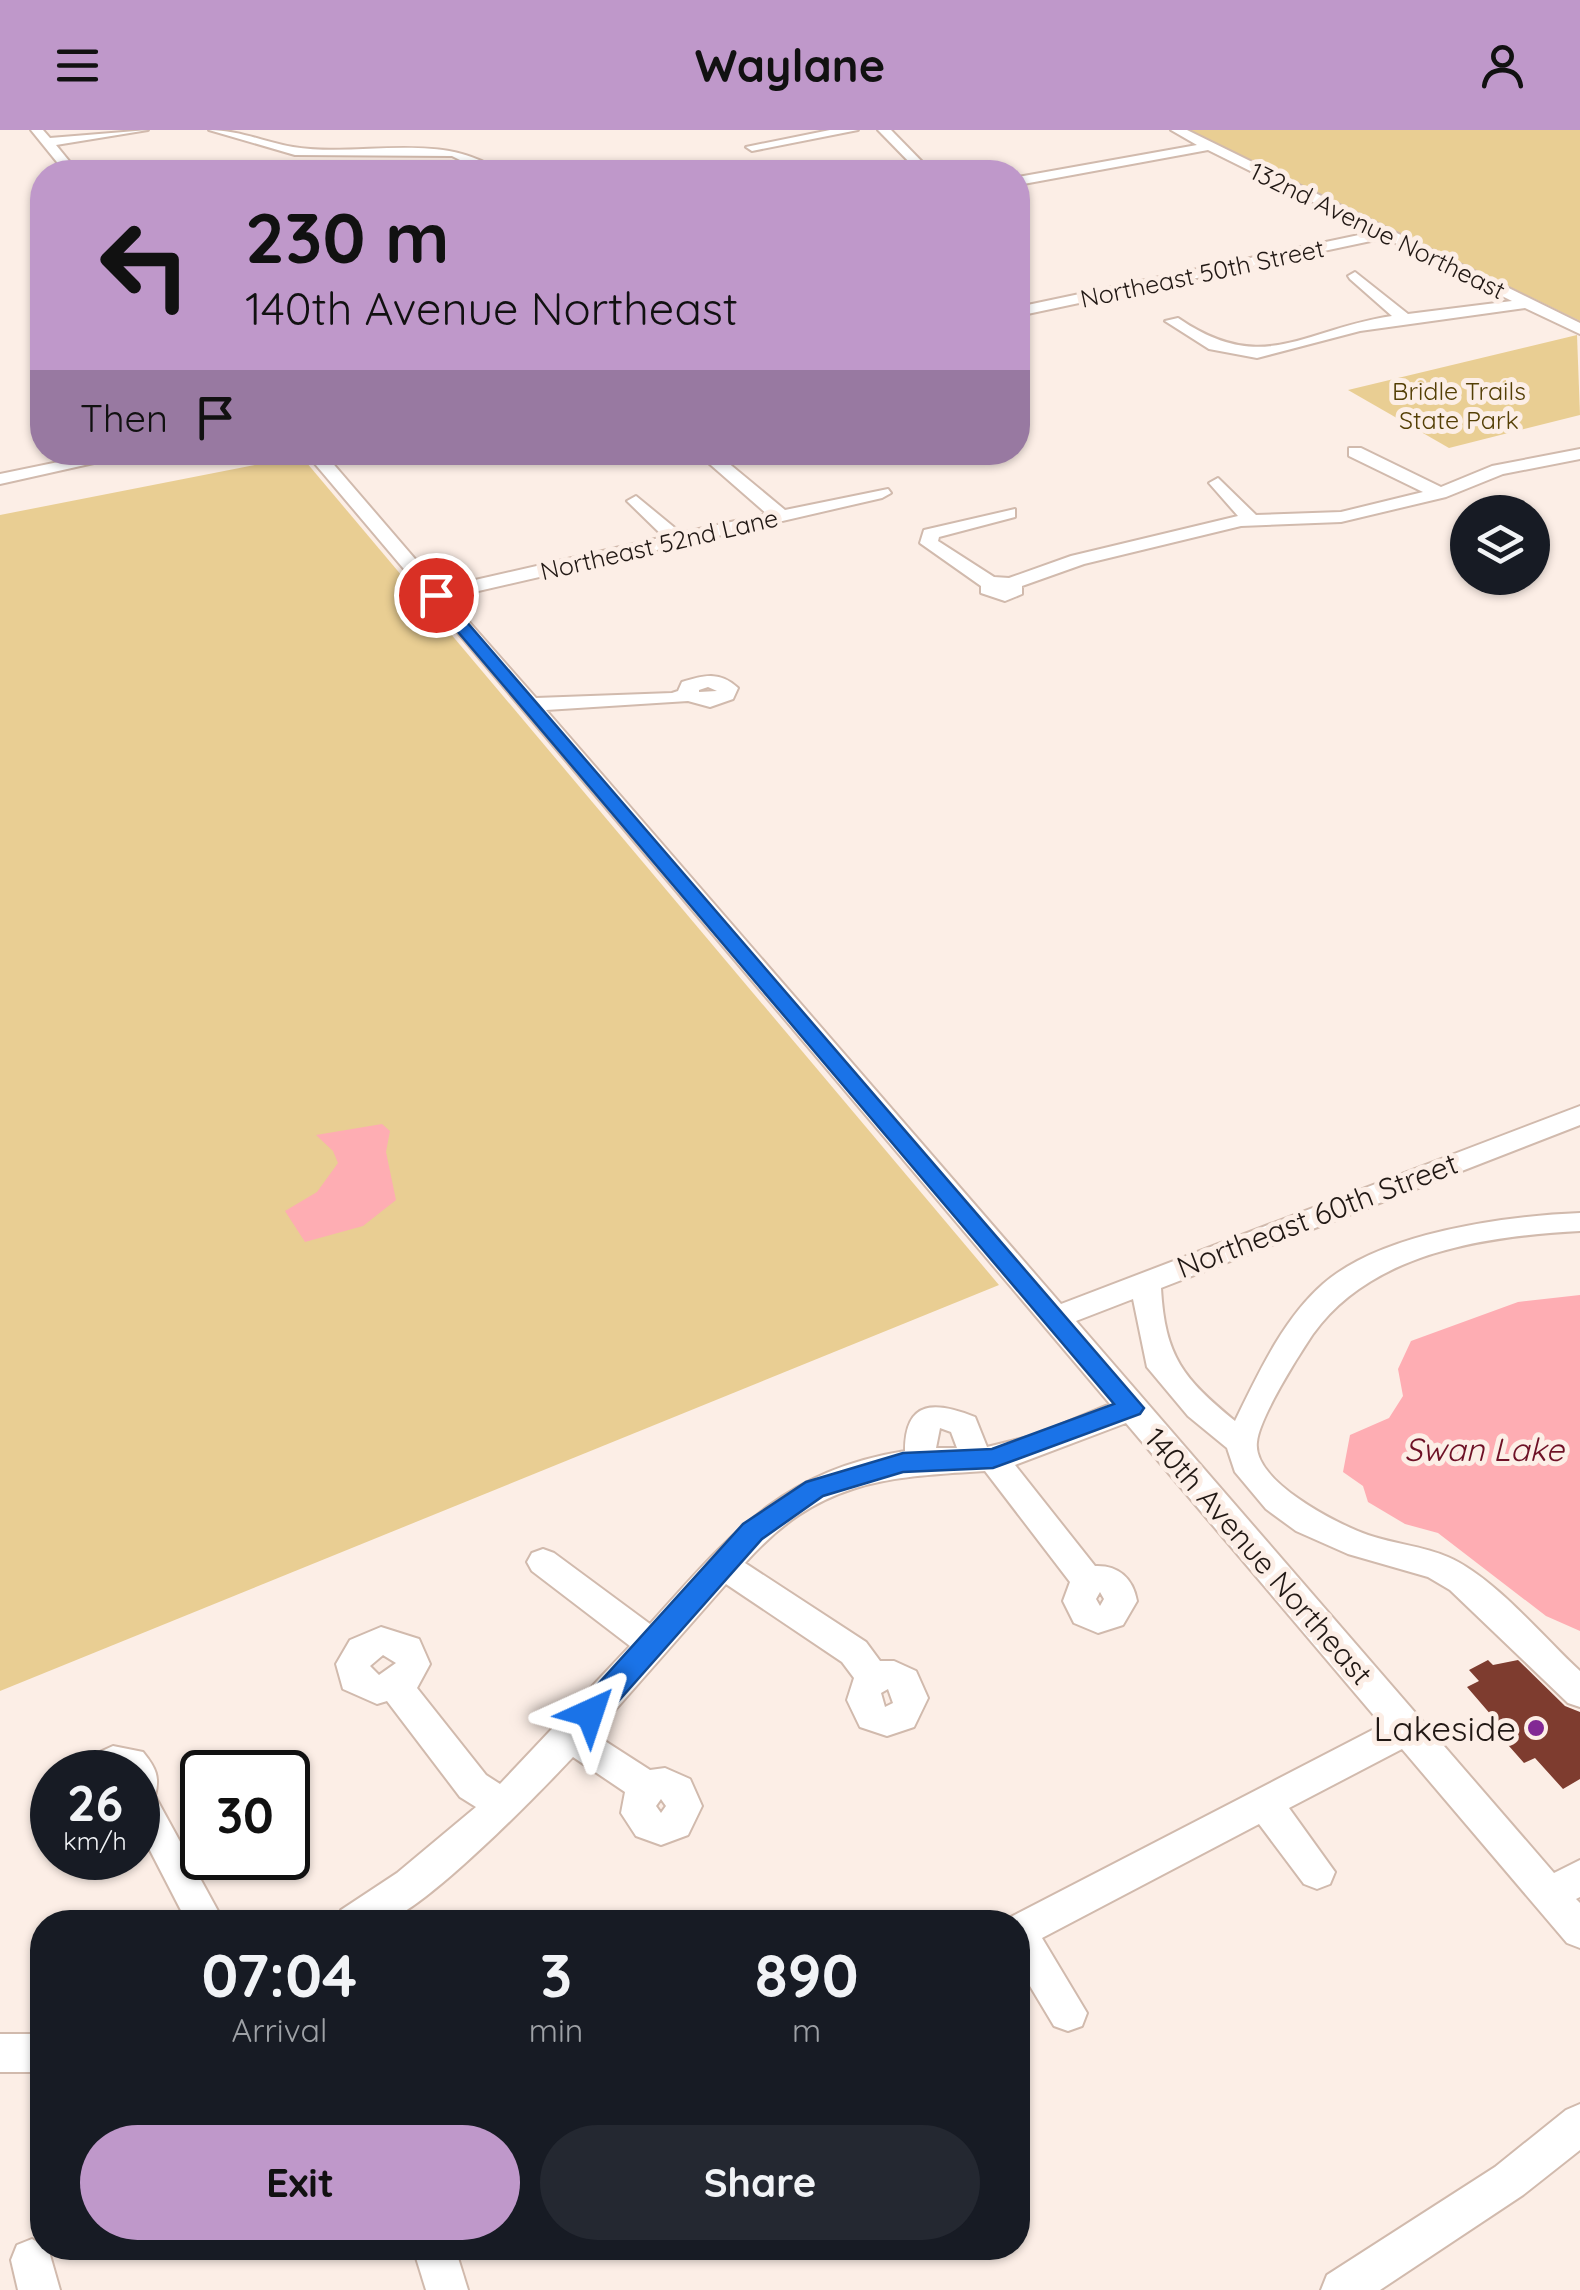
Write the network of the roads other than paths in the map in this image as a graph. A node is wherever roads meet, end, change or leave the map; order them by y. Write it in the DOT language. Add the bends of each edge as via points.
graph roads {
  1 [pos="36,130"];
  2 [pos="142,130"];
  3 [pos="215,130"];
  4 [pos="852,130"];
  5 [pos="884,130"];
  6 [pos="1177,130"];
  7 [pos="46,142"];
  8 [pos="1210,146"];
  9 [pos="752,147"];
  10 [pos="62,160"];
  11 [pos="472,160"];
  12 [pos="914,160"];
  13 [pos="1030,180"];
  14 [pos="1386,234"];
  15 [pos="1355,276"];
  16 [pos="1527,303"];
  17 [pos="1030,309"];
  18 [pos="1173,321"];
  19 [pos="1408,322"];
  20 [pos="1580,329"];
  21 [pos="1354,452"];
  22 [pos="1580,454"];
  23 [pos="70,465"];
  24 [pos="324,465"];
  25 [pos="720,465"];
  26 [pos="0,479"];
  27 [pos="1218,483"];
  28 [pos="882,494"];
  29 [pos="1440,494"];
  30 [pos="636,501"];
  31 [pos="1008,513"];
  32 [pos="782,516"];
  33 [pos="1251,520"];
  34 [pos="678,539"];
  35 [pos="436,595"];
  36 [pos="688,695"];
  37 [pos="526,705"];
  38 [pos="1580,1115"];
  39 [pos="1580,1222"];
  40 [pos="1146,1281"];
  41 [pos="1056,1318"];
  42 [pos="1131,1408"];
  43 [pos="1241,1442"];
  44 [pos="985,1458"];
  45 [pos="543,1562"];
  46 [pos="722,1565"];
  47 [pos="1088,1582"];
  48 [pos="652,1644"];
  49 [pos="873,1679"];
  50 [pos="396,1686"];
  51 [pos="1580,1693"];
  52 [pos="1407,1729"];
  53 [pos="570,1736"];
  54 [pos="648,1788"];
  55 [pos="500,1803"];
  56 [pos="1264,1803"];
  57 [pos="160,1835"];
  58 [pos="1317,1872"];
  59 [pos="1565,1886"];
  60 [pos="200,1910"];
  61 [pos="371,1910"];
  62 [pos="1030,1926"];
  63 [pos="1580,1931"];
  64 [pos="1030,1951"];
  65 [pos="1068,2013"];
  66 [pos="0,2053"];
  67 [pos="30,2053"];
  68 [pos="1580,2124"];
  69 [pos="438,2260"];
  70 [pos="447,2290"];
  71 [pos="1342,2290"];
  1 -- 7 [label="street"];
  2 -- 7 [label="street"];
  3 -- 11 [label="street" via="295,151 444,151"];
  4 -- 9 [label="street"];
  5 -- 12 [label="street"];
  6 -- 8 [label="street, 132nd Avenue Northeast"];
  7 -- 10 [label="street"];
  8 -- 13 [label="street"];
  8 -- 14 [label="street, 132nd Avenue Northeast"];
  14 -- 16 [label="street, 132nd Avenue Northeast"];
  14 -- 17 [label="street, Northeast 50th Street"];
  15 -- 19 [label="street"];
  16 -- 19 [label="street"];
  16 -- 20 [label="street, 132nd Avenue Northeast"];
  18 -- 19 [label="street" via="1238,353"];
  21 -- 29 [label="street"];
  22 -- 29 [label="street" via="1498,470"];
  23 -- 26 [label="street"];
  24 -- 35 [label="street, 140th Avenue Northeast"];
  25 -- 32 [label="street"];
  27 -- 33 [label="street"];
  28 -- 32 [label="street, Northeast 52nd Lane"];
  29 -- 33 [label="street" via="1341,517"];
  30 -- 34 [label="street"];
  31 -- 33 [label="street" via="930,534 929,543 1001,584"];
  32 -- 34 [label="street, Northeast 52nd Lane"];
  34 -- 35 [label="street, Northeast 52nd Lane"];
  35 -- 37 [label="street, 140th Avenue Northeast"];
  36 -- 37 [label="street" via="645,703"];
  37 -- 41 [label="street, 140th Avenue Northeast"];
  38 -- 40 [label="street, Northeast 60th Street"];
  39 -- 43 [label="street" via="1520,1226 1433,1246 1335,1289 1270,1377"];
  40 -- 41 [label="street, Northeast 60th Street"];
  40 -- 43 [label="street" via="1157,1360 1199,1408"];
  41 -- 42 [label="street, 140th Avenue Northeast"];
  42 -- 44 [label="street"];
  42 -- 52 [label="street, 140th Avenue Northeast"];
  43 -- 51 [label="street" via="1246,1464 1306,1522 1359,1545 1438,1566"];
  44 -- 46 [label="street" via="921,1461 815,1489 752,1532"];
  44 -- 47 [label="street"];
  45 -- 48 [label="street"];
  46 -- 48 [label="street"];
  46 -- 49 [label="street" via="854,1652"];
  48 -- 53 [label="street"];
  50 -- 55 [label="street" via="473,1786"];
  52 -- 56 [label="street"];
  52 -- 59 [label="street, 140th Avenue Northeast"];
  53 -- 54 [label="street"];
  53 -- 55 [label="street"];
  55 -- 61 [label="street" via="450,1855"];
  56 -- 58 [label="street"];
  56 -- 62 [label="street"];
  57 -- 60 [label="street"];
  59 -- 63 [label="street, 140th Avenue Northeast"];
  64 -- 65 [label="street"];
  66 -- 67 [label="street"];
  68 -- 71 [label="street" via="1509,2181"];
  69 -- 70 [label="street"];
}
